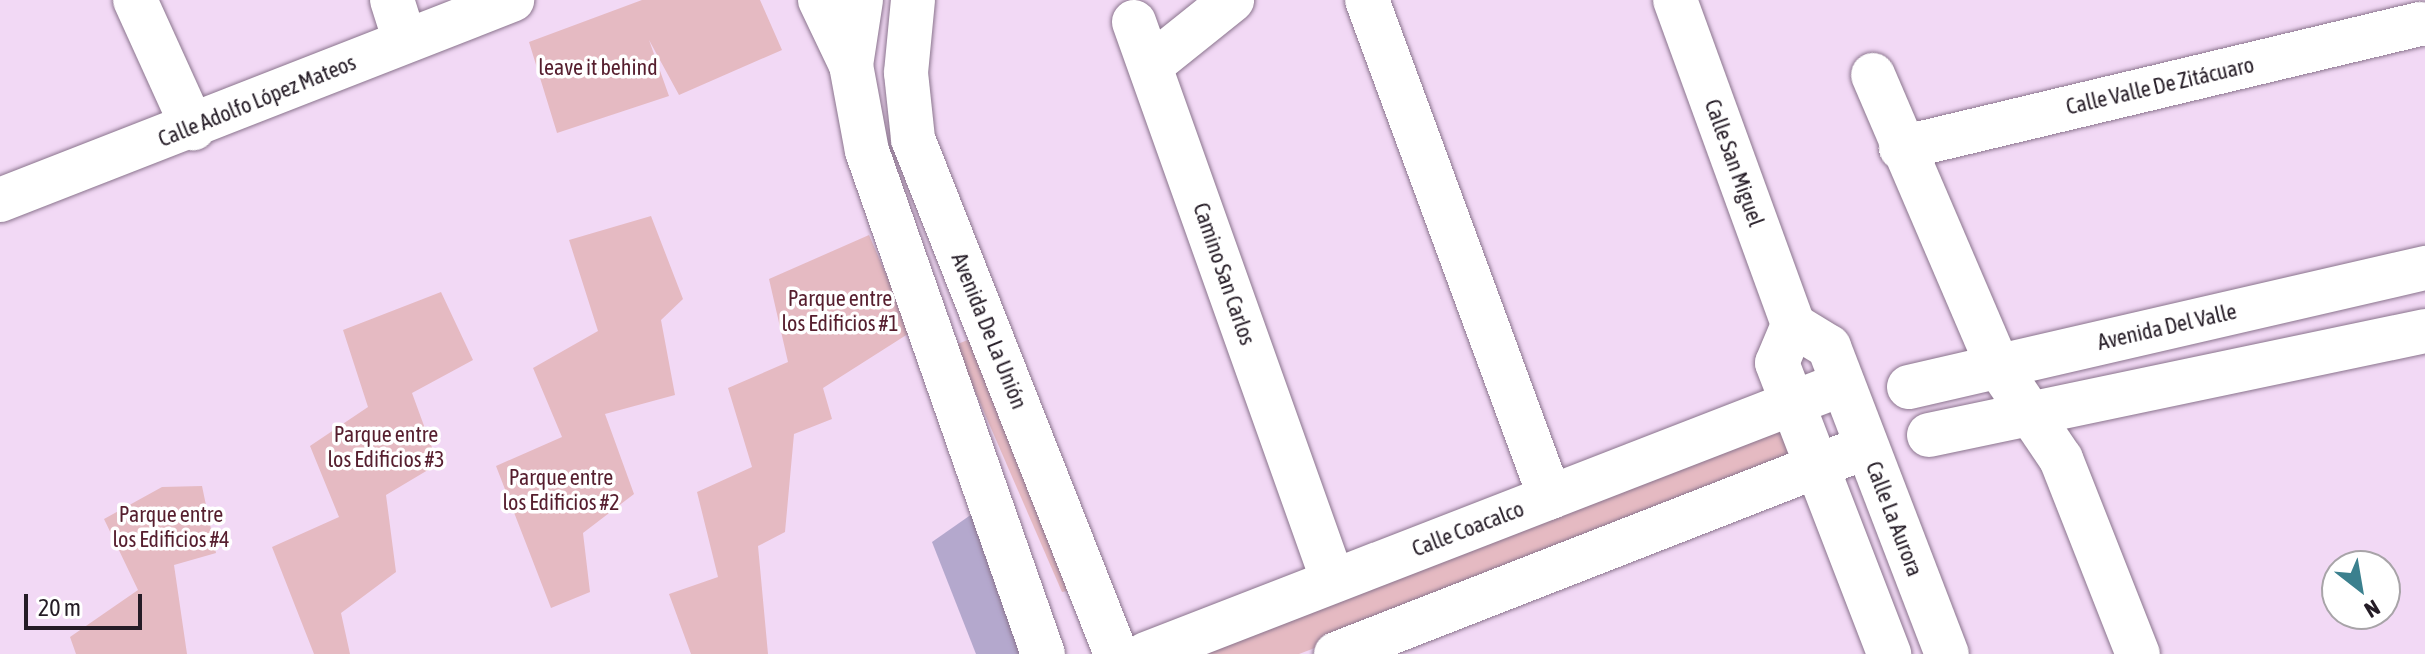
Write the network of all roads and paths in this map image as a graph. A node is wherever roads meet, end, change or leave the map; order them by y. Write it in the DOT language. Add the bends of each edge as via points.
graph roads {
  1 [pos="135,0"];
  2 [pos="392,0"];
  3 [pos="512,0"];
  4 [pos="820,0"];
  5 [pos="861,0"];
  6 [pos="913,0"];
  7 [pos="1232,0"];
  8 [pos="1367,0"];
  9 [pos="1675,0"];
  10 [pos="1134,22"];
  11 [pos="2420,25"];
  12 [pos="405,41"];
  13 [pos="851,65"];
  14 [pos="1151,65"];
  15 [pos="1873,75"];
  16 [pos="193,128"];
  17 [pos="1901,148"];
  18 [pos="0,200"];
  19 [pos="2425,268"];
  20 [pos="1793,325"];
  21 [pos="2425,331"];
  22 [pos="1998,366"];
  23 [pos="1842,384"];
  24 [pos="1909,387"];
  25 [pos="1790,404"];
  26 [pos="2032,412"];
  27 [pos="1929,435"];
  28 [pos="1866,447"];
  29 [pos="1817,467"];
  30 [pos="1550,497"];
  31 [pos="1333,581"];
  32 [pos="1043,654"];
  33 [pos="1116,654"];
  34 [pos="1146,654"];
  35 [pos="1336,654"];
  36 [pos="1889,654"];
  37 [pos="1947,654"];
  38 [pos="2138,654"];
  1 -- 16 [label="street"];
  2 -- 12 [label="street"];
  3 -- 12 [label="street, Calle Adolfo López Mateos"];
  4 -- 13 [label="street"];
  5 -- 13 [label="street"];
  6 -- 33 [label="street, Avenida De La Unión" via="906,73 913,139"];
  7 -- 14 [label="street"];
  8 -- 30 [label="street"];
  9 -- 20 [label="street, Calle San Miguel"];
  10 -- 14 [label="street, Camino San Carlos"];
  11 -- 17 [label="street, Calle Valle De Zitácuaro"];
  12 -- 16 [label="street, Calle Adolfo López Mateos"];
  13 -- 32 [label="street" via="867,151"];
  14 -- 31 [label="street, Camino San Carlos"];
  15 -- 17 [label="street"];
  16 -- 18 [label="street, Calle Adolfo López Mateos"];
  17 -- 22 [label="street"];
  19 -- 22 [label="street, Avenida Del Valle"];
  20 -- 23 [label="street" via="1829,347"];
  20 -- 25 [label="street" via="1777,363"];
  21 -- 26 [label="street"];
  22 -- 24 [label="street, Avenida Del Valle"];
  22 -- 26 [label="street"];
  23 -- 25 [label="street, Calle Coacalco"];
  23 -- 28 [label="street, Calle La Aurora"];
  25 -- 29 [label="street"];
  25 -- 30 [label="street, Calle Coacalco"];
  26 -- 27 [label="street"];
  26 -- 38 [label="street" via="2061,459"];
  28 -- 29 [label="street"];
  28 -- 37 [label="street, Calle La Aurora"];
  29 -- 35 [label="street"];
  29 -- 36 [label="street"];
  30 -- 31 [label="street, Calle Coacalco"];
  31 -- 34 [label="street, Calle Coacalco"];
}
